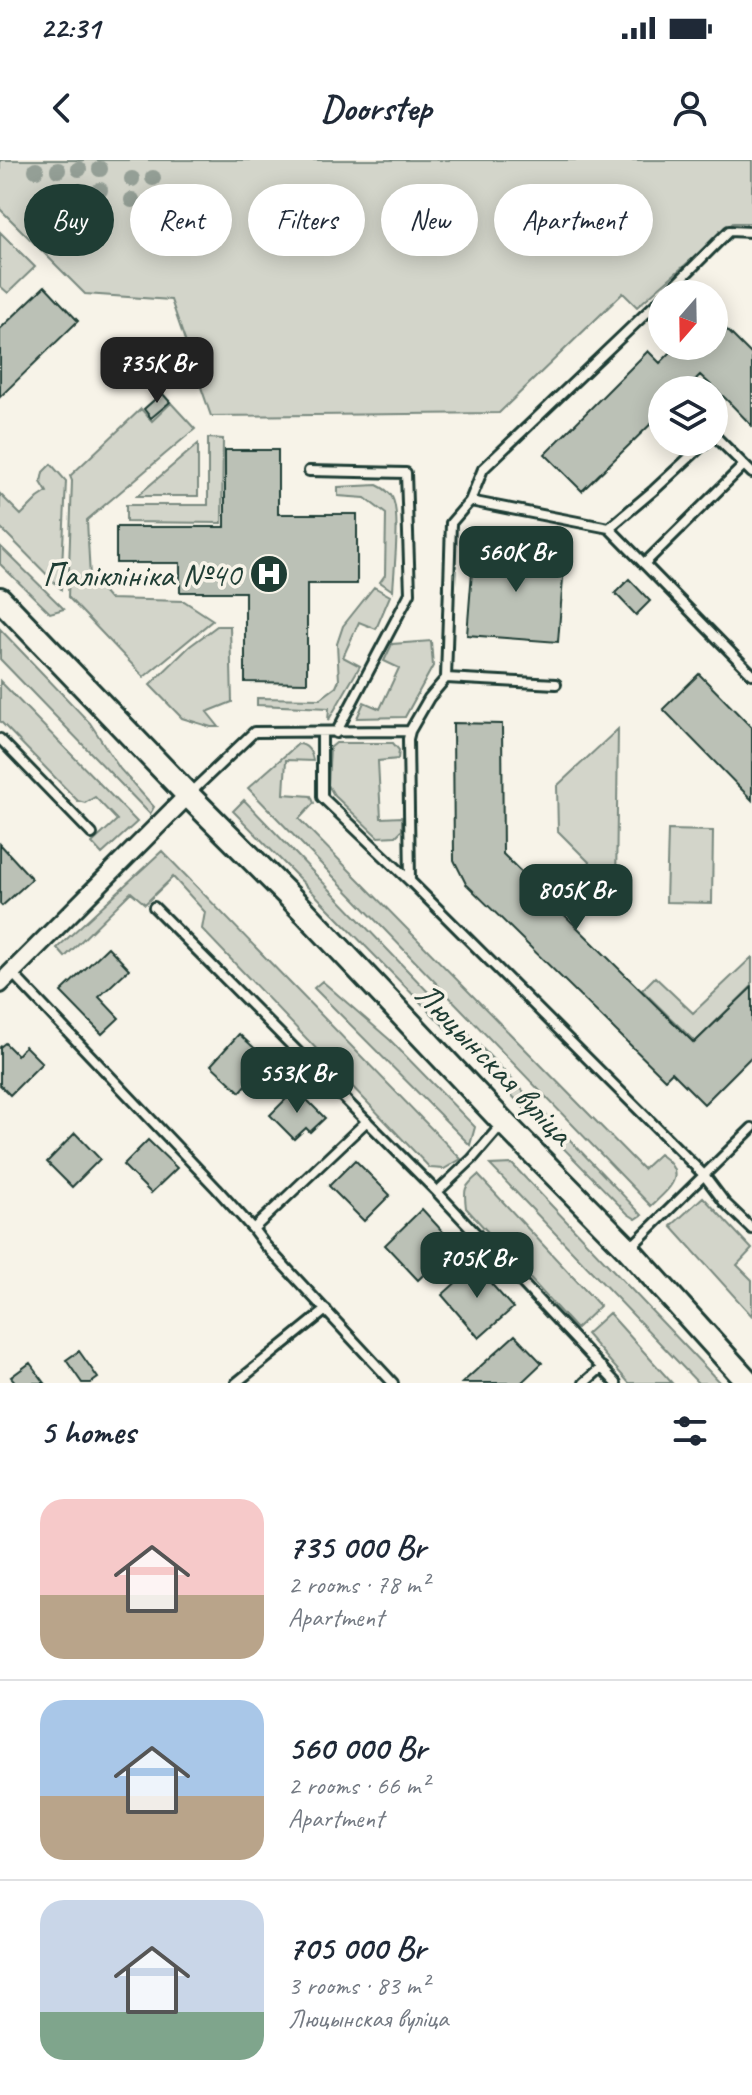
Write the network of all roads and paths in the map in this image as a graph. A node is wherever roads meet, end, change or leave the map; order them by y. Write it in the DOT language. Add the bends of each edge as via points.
graph roads {
  1 [pos="752,232"];
  2 [pos="680,280"];
  3 [pos="648,311"];
  4 [pos="728,449"];
  5 [pos="690,456"];
  6 [pos="744,465"];
  7 [pos="309,471"];
  8 [pos="752,473"];
  9 [pos="470,501"];
  10 [pos="609,528"];
  11 [pos="644,564"];
  12 [pos="0,599"];
  13 [pos="752,674"];
  14 [pos="446,678"];
  15 [pos="556,684"];
  16 [pos="410,731"];
  17 [pos="322,732"];
  18 [pos="336,733"];
  19 [pos="0,739"];
  20 [pos="188,795"];
  21 [pos="92,834"];
  22 [pos="410,881"];
  23 [pos="154,907"];
  24 [pos="6,978"];
  25 [pos="367,1121"];
  26 [pos="504,1123"];
  27 [pos="752,1128"];
  28 [pos="704,1175"];
  29 [pos="437,1192"];
  30 [pos="253,1229"];
  31 [pos="752,1229"];
  32 [pos="628,1249"];
  33 [pos="326,1310"];
  34 [pos="602,1367"];
  35 [pos="236,1383"];
  36 [pos="393,1383"];
  37 [pos="584,1383"];
  38 [pos="616,1383"];
  39 [pos="749,1383"];
  1 -- 2 [label="lane" via="729,231"];
  3 -- 9 [label="lane" via="483,469"];
  4 -- 6 [label="lane"];
  5 -- 10 [label="lane"];
  6 -- 8 [label="lane"];
  6 -- 11 [label="lane"];
  7 -- 18 [label="lane" via="406,473 410,593"];
  9 -- 10 [label="lane"];
  9 -- 14 [label="lane" via="451,523"];
  10 -- 11 [label="lane"];
  11 -- 13 [label="lane"];
  12 -- 20 [label="main road, Люцынская вуліца"];
  14 -- 15 [label="lane"];
  14 -- 16 [label="lane"];
  16 -- 18 [label="lane"];
  16 -- 22 [label="lane"];
  17 -- 18 [label="lane"];
  17 -- 20 [label="lane" via="254,732"];
  17 -- 22 [label="lane" via="322,797"];
  19 -- 21 [label="lane"];
  20 -- 24 [label="street"];
  20 -- 26 [label="main road, Люцынская вуліца"];
  22 -- 28 [label="lane"];
  23 -- 25 [label="lane"];
  24 -- 30 [label="lane"];
  25 -- 29 [label="lane"];
  25 -- 30 [label="lane"];
  26 -- 29 [label="lane"];
  26 -- 32 [label="main road, Люцынская вуліца"];
  27 -- 28 [label="lane"];
  28 -- 31 [label="lane"];
  28 -- 32 [label="lane"];
  29 -- 34 [label="lane"];
  30 -- 33 [label="lane"];
  32 -- 39 [label="main road, Люцынская вуліца"];
  33 -- 35 [label="lane"];
  33 -- 36 [label="lane"];
  34 -- 37 [label="lane"];
  34 -- 38 [label="lane"];
}
